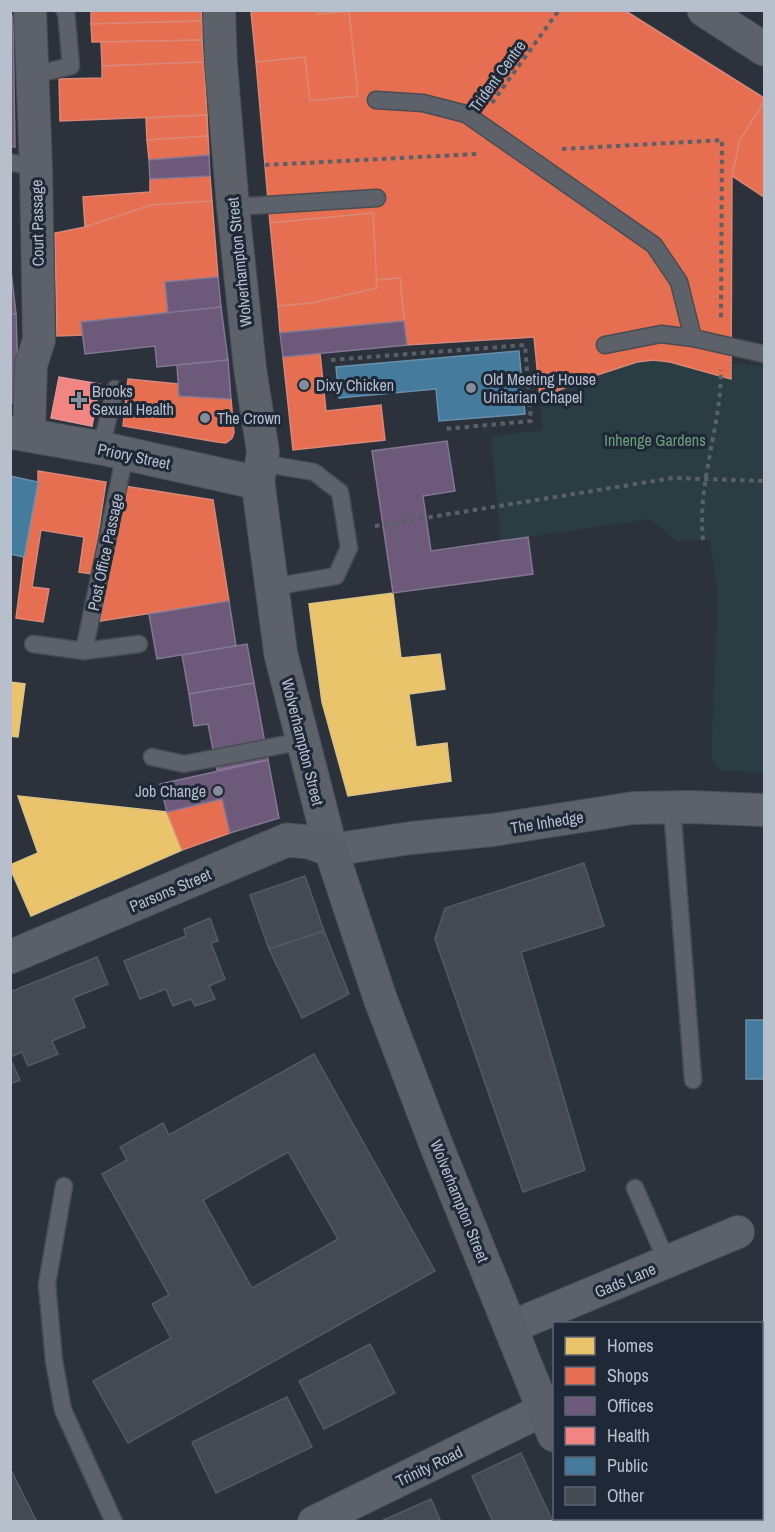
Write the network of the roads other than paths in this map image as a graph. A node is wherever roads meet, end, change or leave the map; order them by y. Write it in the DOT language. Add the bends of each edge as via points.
graph roads {
  1 [pos="30,10"];
  2 [pos="64,10"];
  3 [pos="219,10"];
  4 [pos="704,10"];
  5 [pos="765,49"];
  6 [pos="33,75"];
  7 [pos="376,100"];
  8 [pos="23,165"];
  9 [pos="376,198"];
  10 [pos="233,207"];
  11 [pos="693,338"];
  12 [pos="605,345"];
  13 [pos="765,354"];
  14 [pos="115,388"];
  15 [pos="20,433"];
  16 [pos="113,451"];
  17 [pos="260,473"];
  18 [pos="272,588"];
  19 [pos="33,644"];
  20 [pos="139,644"];
  21 [pos="84,651"];
  22 [pos="303,741"];
  23 [pos="152,757"];
  24 [pos="672,807"];
  25 [pos="765,810"];
  26 [pos="331,850"];
  27 [pos="10,957"];
  28 [pos="693,1080"];
  29 [pos="64,1186"];
  30 [pos="635,1188"];
  31 [pos="738,1232"];
  32 [pos="667,1262"];
  33 [pos="511,1327"];
  34 [pos="549,1423"];
  35 [pos="114,1521"];
  36 [pos="314,1521"];
  1 -- 6 [label="street, Court Passage"];
  2 -- 6 [label="lane" via="71,66"];
  3 -- 10 [label="street, Wolverhampton Street"];
  4 -- 5 [label="street"];
  6 -- 8 [label="street, Court Passage"];
  7 -- 11 [label="lane" via="423,103 466,114 654,245 679,282"];
  8 -- 15 [label="street, Court Passage" via="39,340 31,364"];
  9 -- 10 [label="lane"];
  10 -- 17 [label="street, Wolverhampton Street" via="263,452"];
  11 -- 12 [label="lane" via="661,334"];
  11 -- 13 [label="lane"];
  14 -- 16 [label="lane, Post Office Passage"];
  15 -- 16 [label="street, Priory Street"];
  16 -- 17 [label="street, Priory Street"];
  16 -- 21 [label="lane, Post Office Passage"];
  17 -- 18 [label="street, Wolverhampton Street"];
  17 -- 18 [label="lane" via="314,472 340,492 349,548 336,576"];
  18 -- 22 [label="street, Wolverhampton Street" via="281,655"];
  19 -- 21 [label="lane"];
  20 -- 21 [label="lane"];
  22 -- 23 [label="lane" via="184,764"];
  22 -- 26 [label="street, Wolverhampton Street"];
  24 -- 25 [label="street, The Inhedge"];
  24 -- 26 [label="street, The Inhedge" via="633,808"];
  24 -- 28 [label="lane"];
  26 -- 27 [label="main road, Parsons Street" via="287,840"];
  26 -- 33 [label="main road, Wolverhampton Street" via="392,1030"];
  29 -- 35 [label="lane" via="47,1284 54,1361 63,1410"];
  30 -- 32 [label="lane"];
  31 -- 32 [label="street, Gads Lane"];
  32 -- 33 [label="street, Gads Lane"];
  33 -- 34 [label="main road, Wolverhampton Street"];
  34 -- 36 [label="street, Trinity Road"];
}
